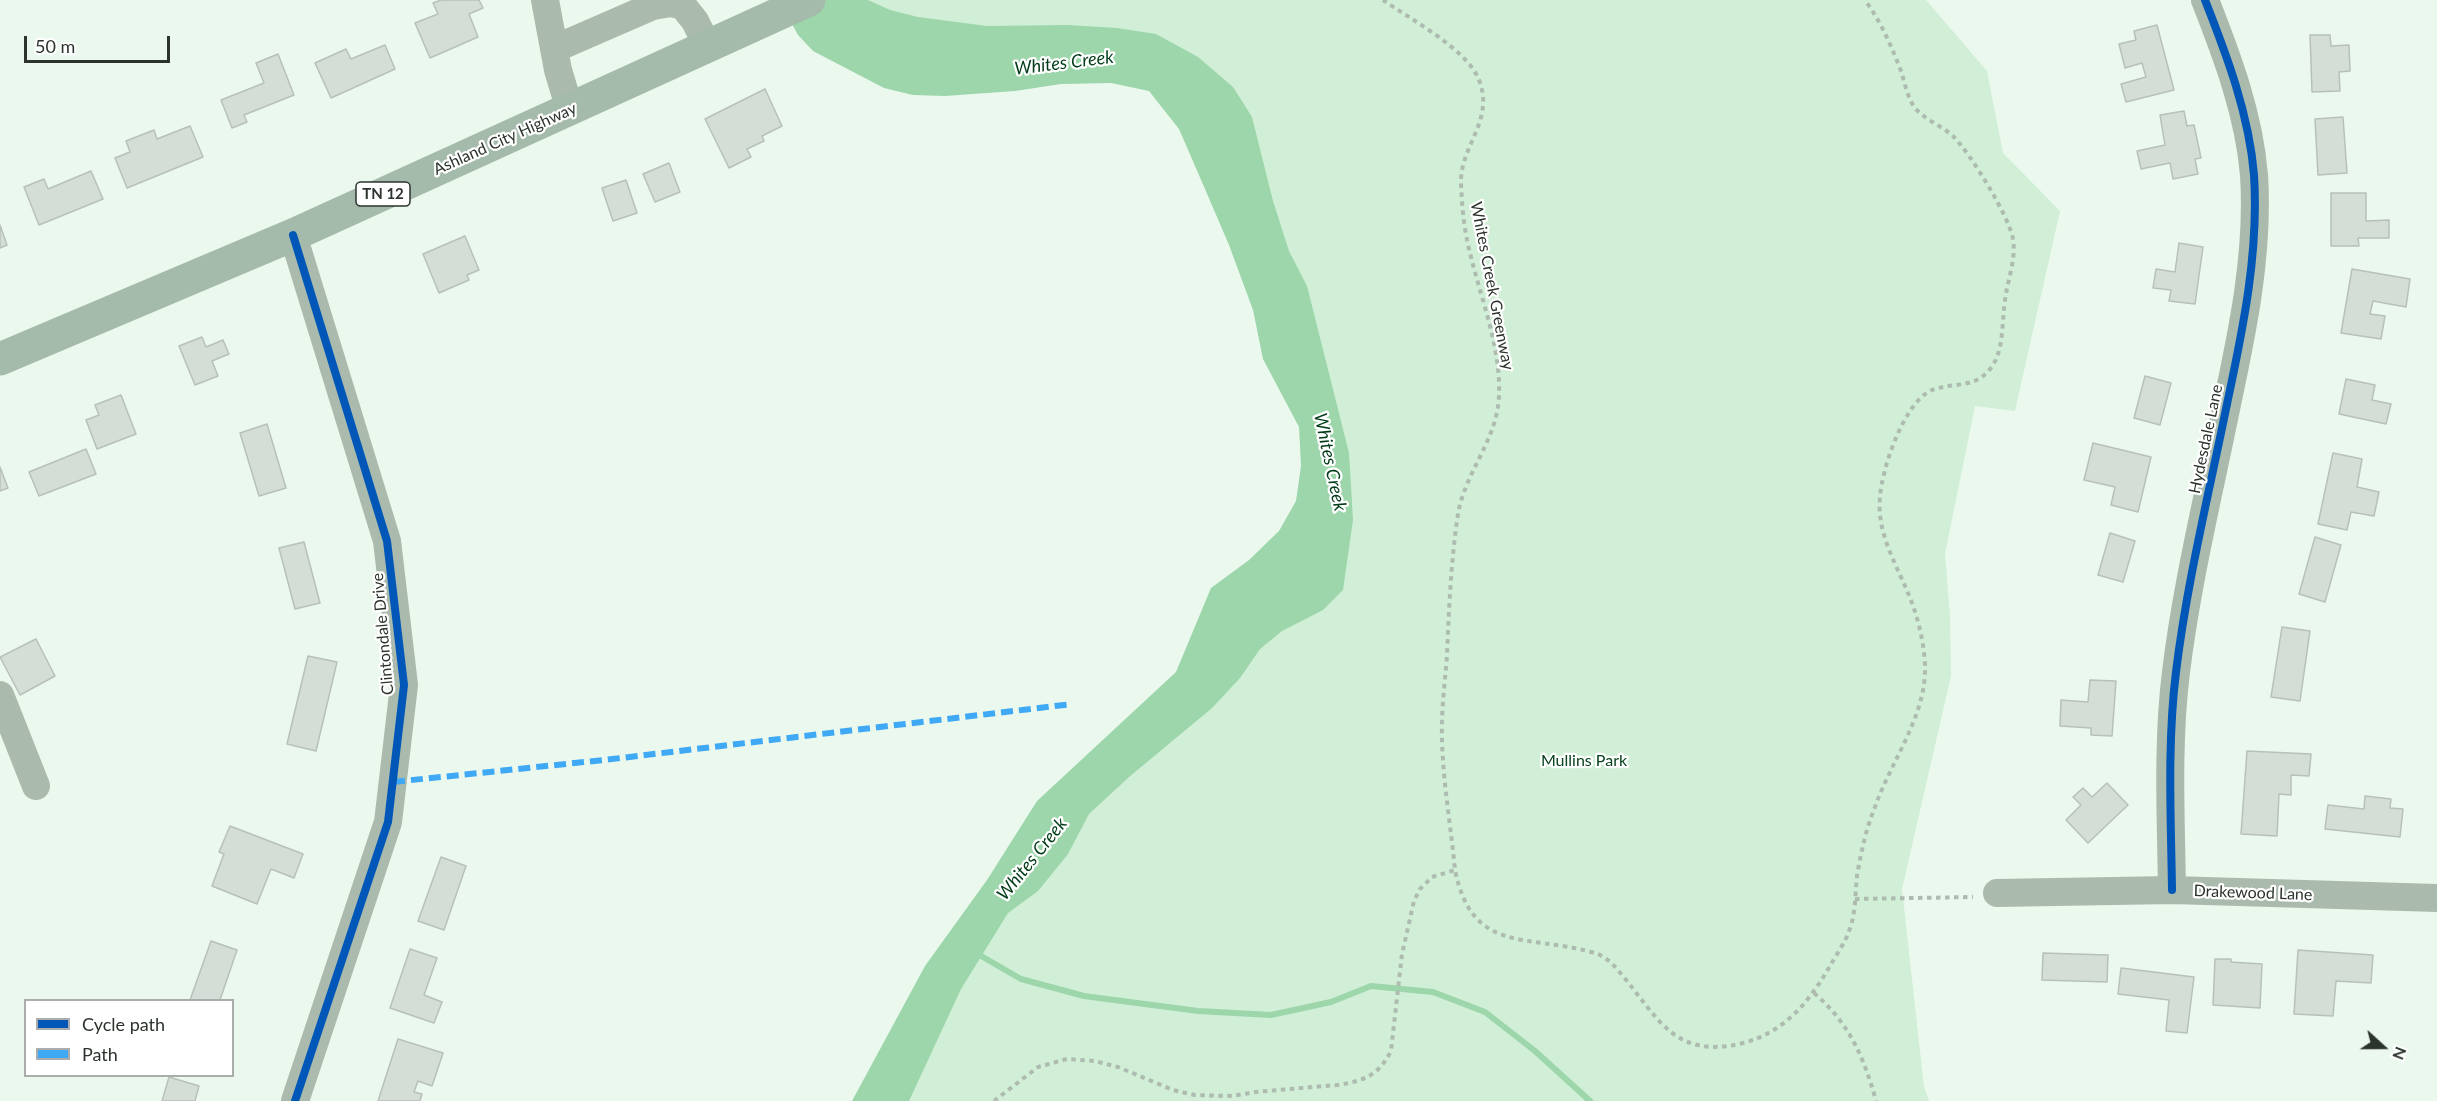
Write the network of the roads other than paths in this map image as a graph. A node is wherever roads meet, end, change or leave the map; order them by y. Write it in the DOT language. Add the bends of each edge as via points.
graph roads {
  1 [pos="545,0"];
  2 [pos="809,0"];
  3 [pos="2205,0"];
  4 [pos="708,47"];
  5 [pos="554,49"];
  6 [pos="570,110"];
  7 [pos="293,235"];
  8 [pos="0,359"];
  9 [pos="0,695"];
  10 [pos="36,786"];
  11 [pos="2172,890"];
  12 [pos="1985,895"];
  13 [pos="2437,898"];
  14 [pos="295,1101"];
  1 -- 5 [label="street"];
  2 -- 4 [label="main road, Ashland City Highway / TN 12"];
  3 -- 11 [label="street, Hydesdale Lane" via="2245,116 2254,175 2253,253 2243,329 2193,569 2176,673 2170,760"];
  4 -- 5 [label="street" via="683,6 671,3 653,6"];
  4 -- 6 [label="main road, Ashland City Highway / TN 12"];
  5 -- 6 [label="street"];
  6 -- 7 [label="main road, Ashland City Highway / TN 12"];
  7 -- 8 [label="main road, Ashland City Highway / TN 12"];
  7 -- 14 [label="street, Clintondale Drive" via="387,541 404,685 388,822"];
  9 -- 10 [label="street"];
  11 -- 12 [label="street, Drakewood Lane"];
  11 -- 13 [label="street, Drakewood Lane"];
}
